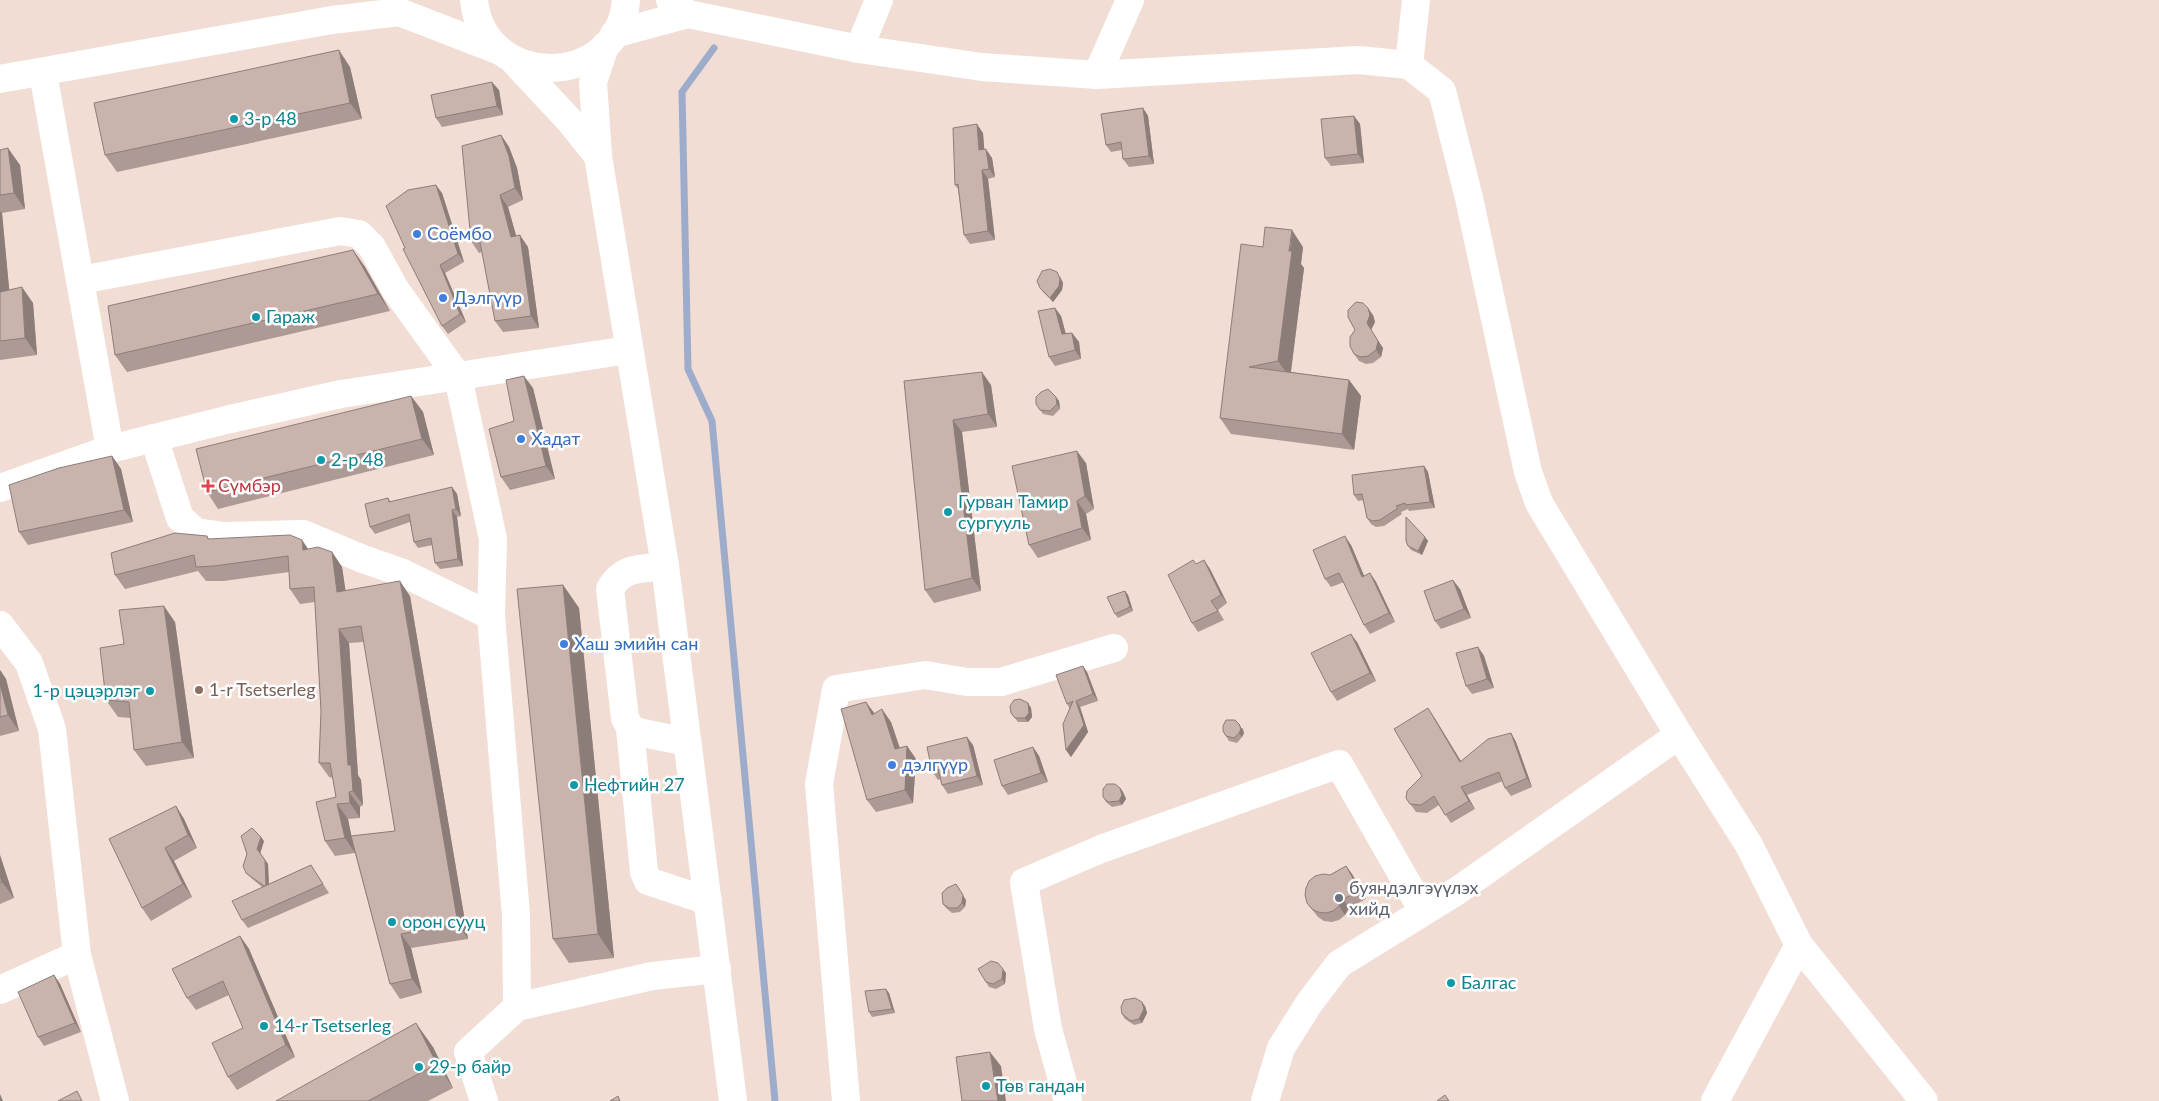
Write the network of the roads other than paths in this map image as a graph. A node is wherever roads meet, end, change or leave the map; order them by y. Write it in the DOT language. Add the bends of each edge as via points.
graph roads {
  1 [pos="474,0"];
  2 [pos="626,0"];
  3 [pos="879,0"];
  4 [pos="1130,0"];
  5 [pos="1416,0"];
  6 [pos="407,6"];
  7 [pos="679,7"];
  8 [pos="610,40"];
  9 [pos="859,49"];
  10 [pos="507,56"];
  11 [pos="1409,65"];
  12 [pos="43,73"];
  13 [pos="1097,75"];
  14 [pos="0,79"];
  15 [pos="598,156"];
  16 [pos="81,280"];
  17 [pos="628,350"];
  18 [pos="458,377"];
  19 [pos="154,438"];
  20 [pos="110,449"];
  21 [pos="0,488"];
  22 [pos="664,566"];
  23 [pos="490,616"];
  24 [pos="0,625"];
  25 [pos="1114,648"];
  26 [pos="630,728"];
  27 [pos="1679,736"];
  28 [pos="687,742"];
  29 [pos="708,901"];
  30 [pos="1424,911"];
  31 [pos="1799,945"];
  32 [pos="77,955"];
  33 [pos="717,969"];
  34 [pos="0,990"];
  35 [pos="517,1006"];
  36 [pos="115,1101"];
  37 [pos="484,1101"];
  38 [pos="733,1101"];
  39 [pos="846,1101"];
  40 [pos="1068,1101"];
  41 [pos="1264,1101"];
  42 [pos="1715,1101"];
  43 [pos="1924,1101"];
  1 -- 10 [label="street" via="480,25"];
  2 -- 8 [label="street" via="621,21"];
  3 -- 9 [label="street"];
  4 -- 13 [label="street"];
  5 -- 11 [label="street"];
  6 -- 10 [label="street"];
  6 -- 12 [label="street"];
  7 -- 8 [label="street"];
  7 -- 9 [label="street"];
  8 -- 10 [label="street" via="592,57 562,68 529,66"];
  8 -- 15 [label="street" via="593,82"];
  9 -- 13 [label="street" via="982,68"];
  10 -- 15 [label="street" via="569,120"];
  11 -- 13 [label="street" via="1359,60"];
  11 -- 27 [label="street" via="1442,91 1501,340 1528,472 1540,503"];
  12 -- 14 [label="street"];
  12 -- 16 [label="street"];
  15 -- 17 [label="street"];
  16 -- 18 [label="street" via="340,231 359,234 372,247 395,289"];
  16 -- 20 [label="street"];
  17 -- 18 [label="street"];
  17 -- 22 [label="street"];
  18 -- 19 [label="street" via="341,394"];
  18 -- 23 [label="street" via="493,539"];
  19 -- 20 [label="street"];
  19 -- 23 [label="street" via="180,518 196,532 224,536 303,534 403,573"];
  20 -- 21 [label="street"];
  22 -- 26 [label="street" via="628,571 616,578 610,589 625,718"];
  22 -- 28 [label="street"];
  23 -- 35 [label="street" via="516,914"];
  24 -- 32 [label="street" via="29,664 52,729"];
  25 -- 39 [label="street" via="1001,682 967,682 925,675 836,688 819,784"];
  26 -- 28 [label="street"];
  26 -- 29 [label="street" via="644,872 648,881"];
  27 -- 30 [label="street"];
  27 -- 31 [label="street" via="1748,845"];
  28 -- 29 [label="street"];
  29 -- 33 [label="street"];
  30 -- 40 [label="street" via="1338,764 1101,849 1024,882 1048,1029"];
  30 -- 41 [label="street" via="1340,964 1310,1002 1281,1048"];
  31 -- 42 [label="street"];
  31 -- 43 [label="street"];
  32 -- 34 [label="street"];
  32 -- 36 [label="street"];
  33 -- 35 [label="street" via="652,976"];
  33 -- 38 [label="street"];
  35 -- 37 [label="street" via="468,1052"];
}
